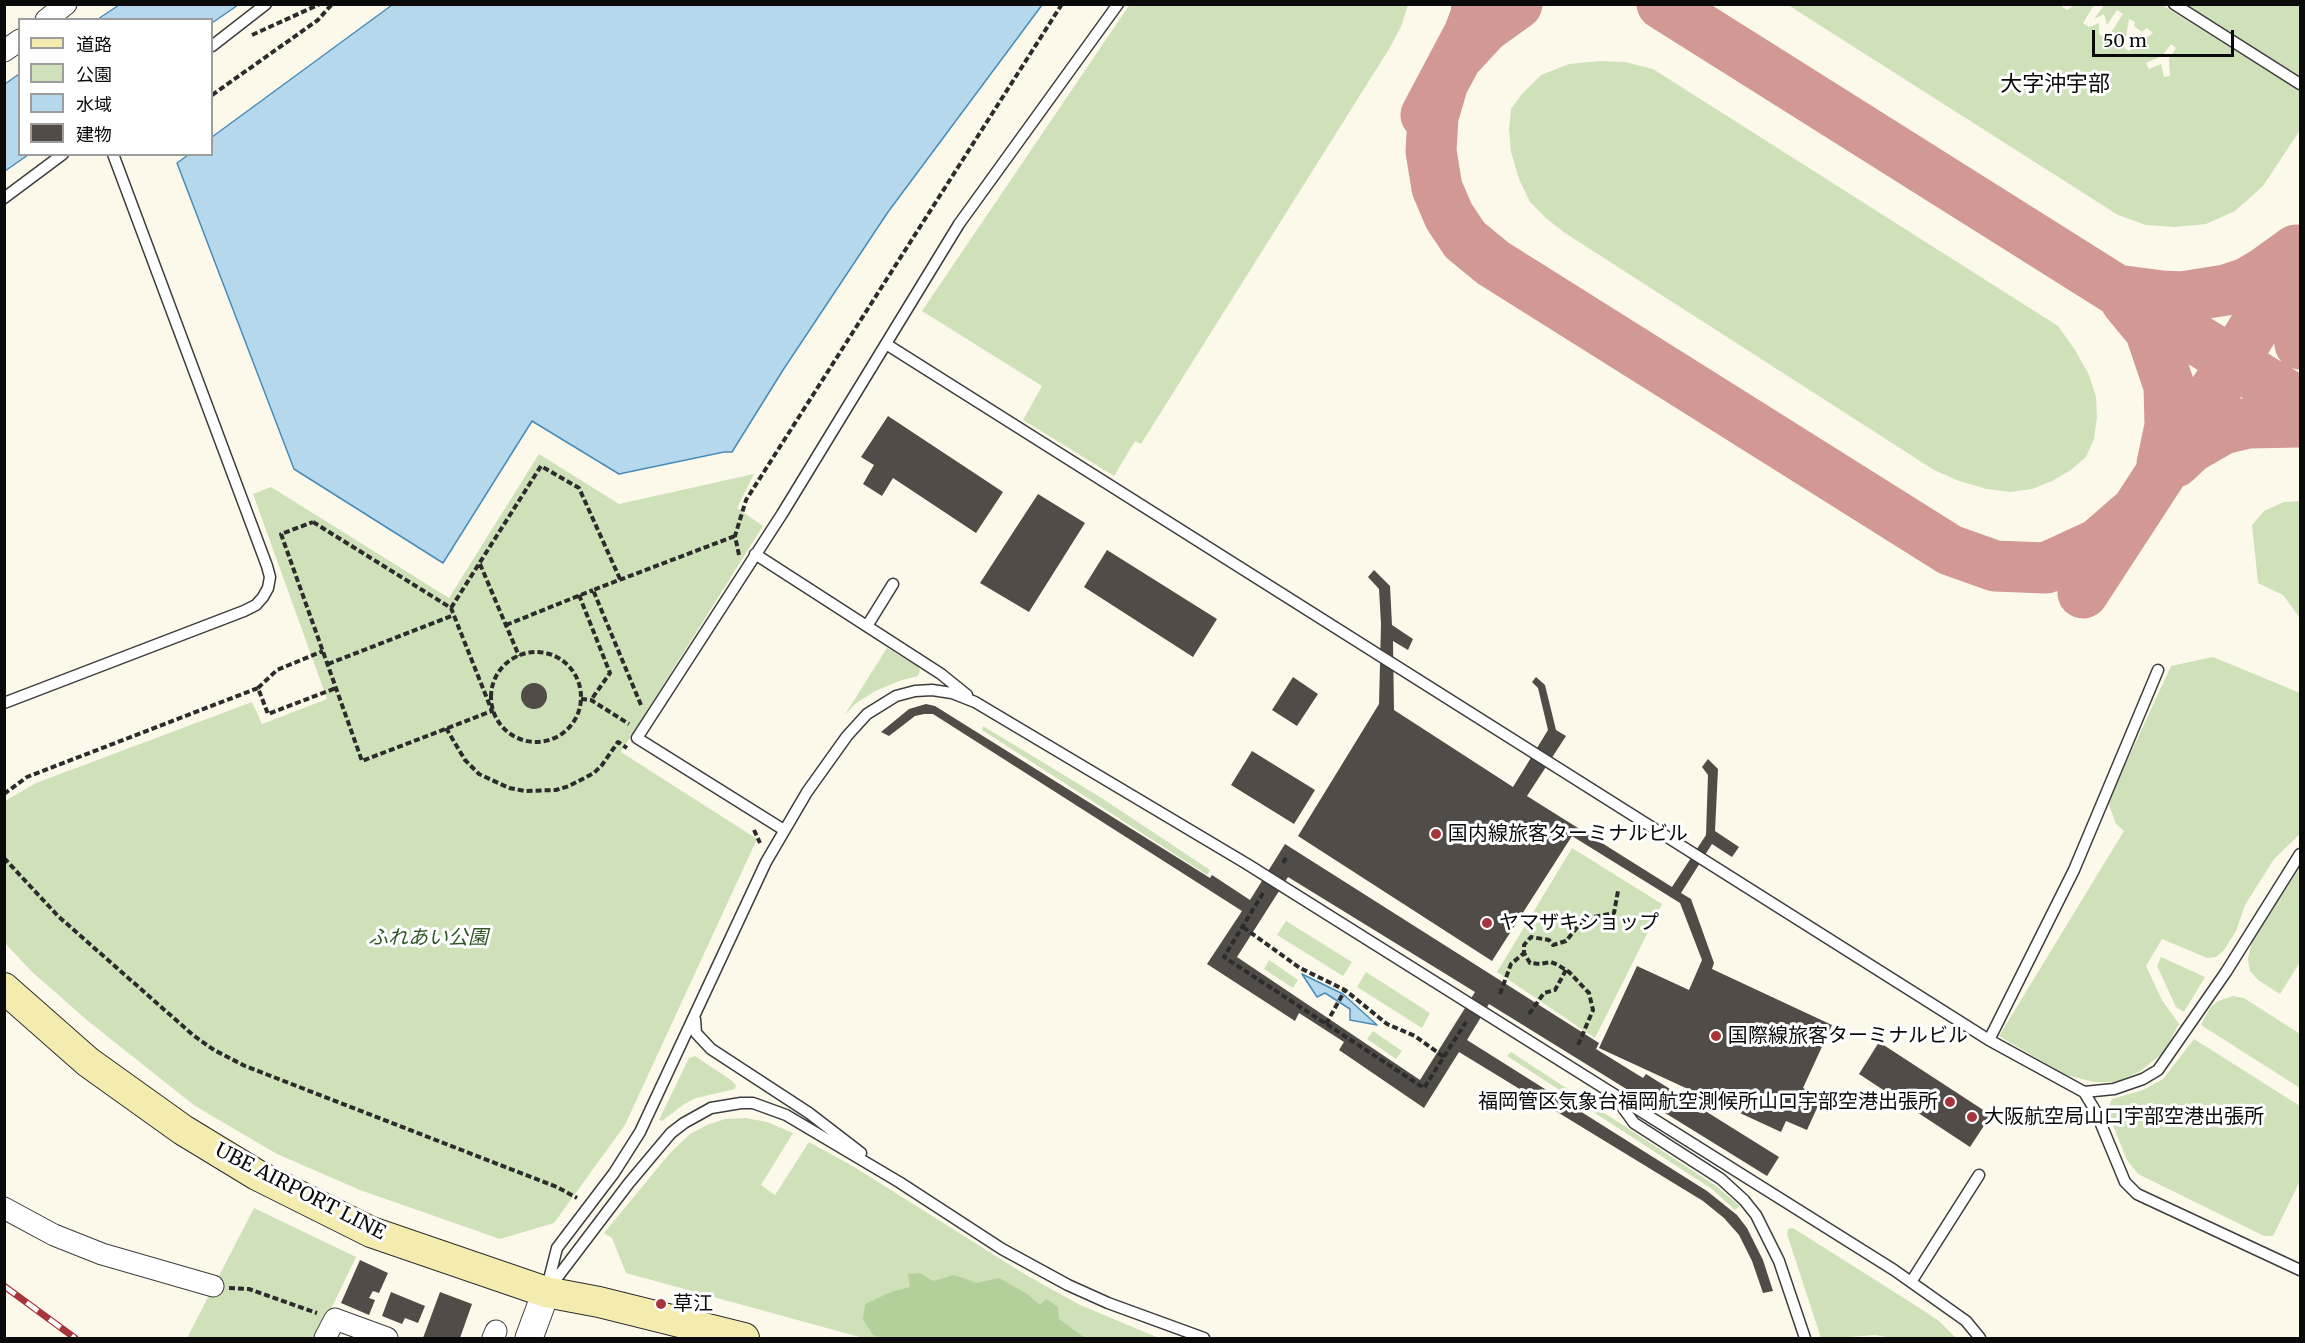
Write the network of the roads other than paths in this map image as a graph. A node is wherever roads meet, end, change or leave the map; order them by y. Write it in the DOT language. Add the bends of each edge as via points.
graph roads {
  1 [pos="66,4"];
  2 [pos="266,4"];
  3 [pos="1118,4"];
  4 [pos="2174,4"];
  5 [pos="48,18"];
  6 [pos="18,41"];
  7 [pos="213,45"];
  8 [pos="4,51"];
  9 [pos="2301,84"];
  10 [pos="60,156"];
  11 [pos="114,156"];
  12 [pos="4,198"];
  13 [pos="886,344"];
  14 [pos="755,554"];
  15 [pos="893,584"];
  16 [pos="867,626"];
  17 [pos="2158,670"];
  18 [pos="975,702"];
  19 [pos="4,704"];
  20 [pos="784,830"];
  21 [pos="2301,854"];
  22 [pos="4,988"];
  23 [pos="695,1016"];
  24 [pos="1989,1040"];
  25 [pos="1611,1092"];
  26 [pos="2084,1092"];
  27 [pos="1980,1175"];
  28 [pos="899,1182"];
  29 [pos="4,1209"];
  30 [pos="2301,1270"];
  31 [pos="1911,1282"];
  32 [pos="213,1286"];
  33 [pos="546,1292"];
  34 [pos="325,1338"];
  35 [pos="387,1338"];
  36 [pos="529,1338"];
  37 [pos="744,1338"];
  38 [pos="1204,1338"];
  39 [pos="1805,1338"];
  40 [pos="1980,1338"];
  1 -- 5 [label="street"];
  2 -- 7 [label="lane"];
  3 -- 13 [label="lane" via="959,224"];
  4 -- 9 [label="lane"];
  6 -- 8 [label="street"];
  10 -- 12 [label="lane"];
  11 -- 19 [label="lane" via="267,566 268,588 256,605 244,611"];
  13 -- 14 [label="lane"];
  13 -- 24 [label="lane"];
  14 -- 16 [label="lane"];
  14 -- 20 [label="lane" via="637,738"];
  15 -- 16 [label="lane"];
  16 -- 18 [label="lane" via="941,674"];
  17 -- 24 [label="lane" via="2074,870"];
  18 -- 20 [label="lane" via="933,690 906,694 879,705 856,724"];
  18 -- 25 [label="lane" via="1247,864"];
  20 -- 23 [label="lane"];
  21 -- 26 [label="lane" via="2158,1070 2114,1089"];
  22 -- 33 [label="main road, UBE AIRPORT LINE" via="129,1093 257,1175 371,1232"];
  23 -- 28 [label="lane" via="696,1032 711,1048 809,1113"];
  23 -- 33 [label="lane" via="629,1151 558,1248"];
  24 -- 26 [label="lane"];
  25 -- 31 [label="lane"];
  25 -- 39 [label="lane" via="1634,1123 1720,1179 1756,1215 1779,1261"];
  26 -- 30 [label="lane" via="2125,1182 2137,1194"];
  27 -- 31 [label="lane"];
  28 -- 33 [label="lane" via="769,1107 741,1103 711,1108 684,1123 658,1148"];
  28 -- 38 [label="lane" via="1002,1249 1068,1285"];
  29 -- 32 [label="street" via="102,1254"];
  31 -- 40 [label="lane" via="1966,1321"];
  33 -- 36 [label="street"];
  33 -- 37 [label="main road, UBE AIRPORT LINE"];
  34 -- 35 [label="street" via="335,1319"];
}
